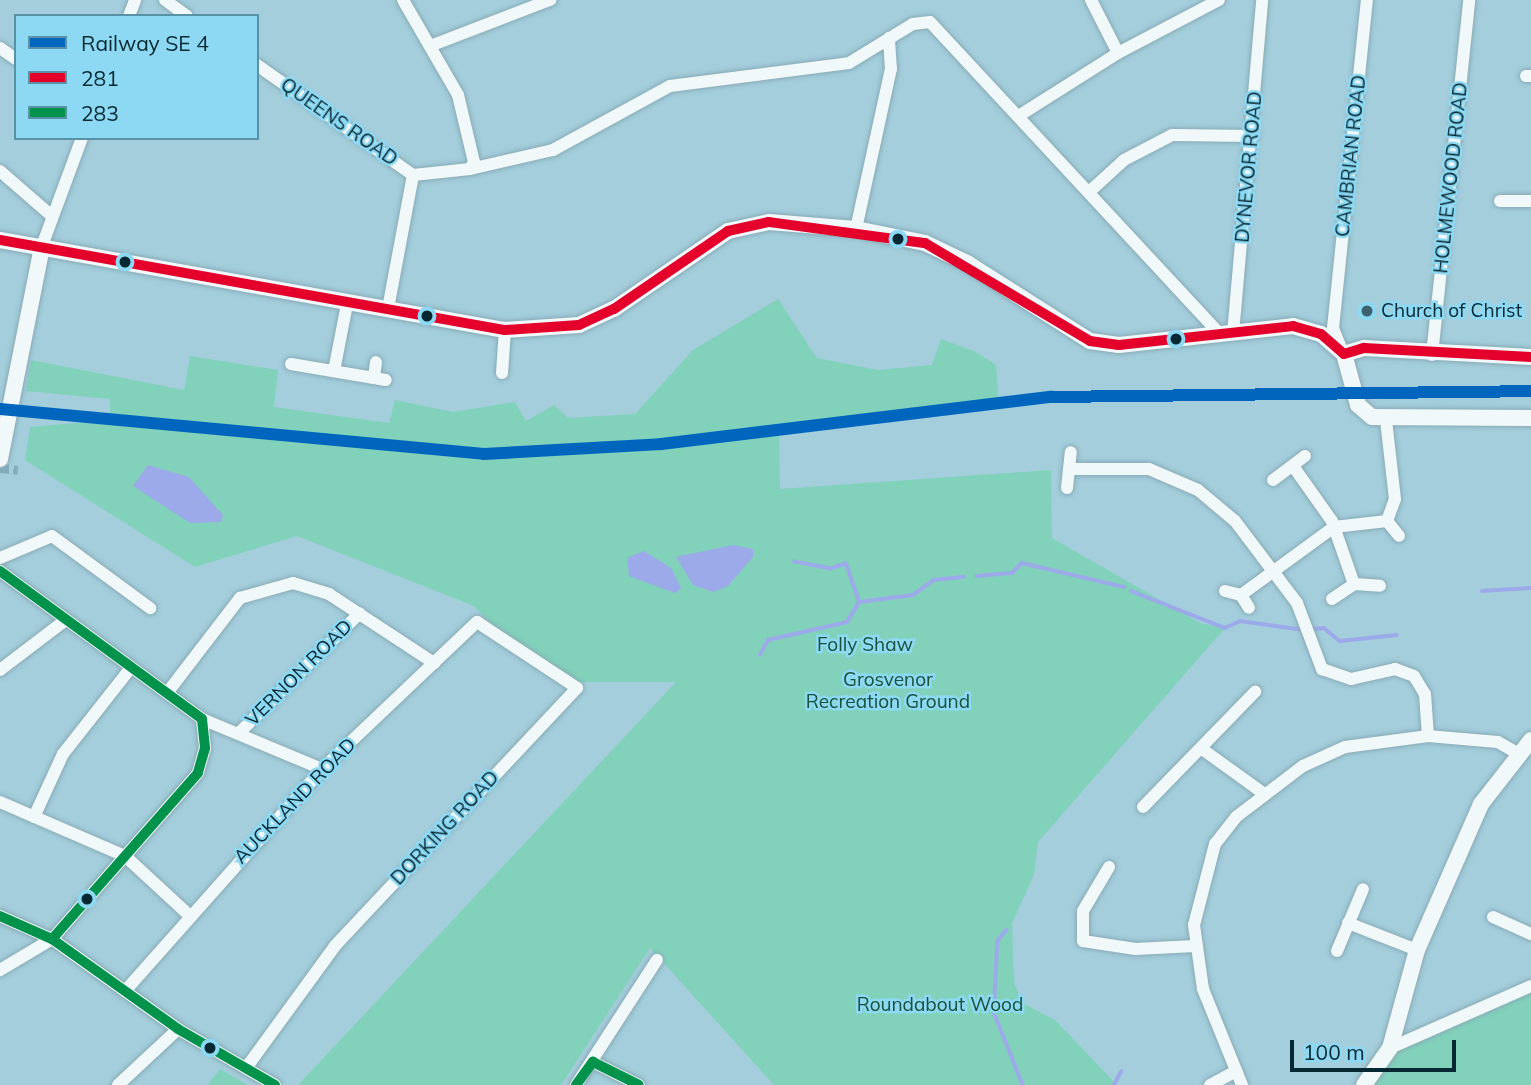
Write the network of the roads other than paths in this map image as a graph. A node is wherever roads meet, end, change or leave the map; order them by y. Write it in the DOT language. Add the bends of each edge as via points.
graph roads {
  1 [pos="165,0"];
  2 [pos="402,0"];
  3 [pos="550,0"];
  4 [pos="1091,0"];
  5 [pos="1219,0"];
  6 [pos="1262,0"];
  7 [pos="1367,0"];
  8 [pos="1469,0"];
  9 [pos="184,14"];
  10 [pos="889,38"];
  11 [pos="430,46"];
  12 [pos="1118,53"];
  13 [pos="259,66"];
  14 [pos="1020,115"];
  15 [pos="1254,136"];
  16 [pos="81,140"];
  17 [pos="470,169"];
  18 [pos="0,171"];
  19 [pos="413,175"];
  20 [pos="1089,191"];
  21 [pos="1500,201"];
  22 [pos="1531,201"];
  23 [pos="52,216"];
  24 [pos="856,229"];
  25 [pos="0,240"];
  26 [pos="42,246"];
  27 [pos="347,304"];
  28 [pos="388,308"];
  29 [pos="1335,313"];
  30 [pos="1308,329"];
  31 [pos="505,330"];
  32 [pos="1227,334"];
  33 [pos="1343,354"];
  34 [pos="1432,355"];
  35 [pos="1531,357"];
  36 [pos="376,362"];
  37 [pos="291,364"];
  38 [pos="334,371"];
  39 [pos="502,373"];
  40 [pos="1531,418"];
  41 [pos="1386,420"];
  42 [pos="1071,452"];
  43 [pos="1306,456"];
  44 [pos="0,459"];
  45 [pos="1293,466"];
  46 [pos="1072,469"];
  47 [pos="1273,480"];
  48 [pos="1067,488"];
  49 [pos="1387,521"];
  50 [pos="1334,527"];
  51 [pos="1399,536"];
  52 [pos="0,558"];
  53 [pos="0,571"];
  54 [pos="1275,571"];
  55 [pos="1354,584"];
  56 [pos="1380,586"];
  57 [pos="1225,591"];
  58 [pos="1241,595"];
  59 [pos="1332,599"];
  60 [pos="150,608"];
  61 [pos="1250,608"];
  62 [pos="360,613"];
  63 [pos="64,622"];
  64 [pos="477,622"];
  65 [pos="434,663"];
  66 [pos="130,669"];
  67 [pos="0,670"];
  68 [pos="1255,692"];
  69 [pos="167,693"];
  70 [pos="202,719"];
  71 [pos="239,733"];
  72 [pos="1428,736"];
  73 [pos="1531,740"];
  74 [pos="1202,749"];
  75 [pos="1519,754"];
  76 [pos="322,769"];
  77 [pos="1263,793"];
  78 [pos="0,802"];
  79 [pos="1143,807"];
  80 [pos="34,817"];
  81 [pos="125,856"];
  82 [pos="1109,867"];
  83 [pos="1363,889"];
  84 [pos="189,915"];
  85 [pos="0,916"];
  86 [pos="1493,917"];
  87 [pos="1348,923"];
  88 [pos="1531,934"];
  89 [pos="52,939"];
  90 [pos="1195,946"];
  91 [pos="1418,950"];
  92 [pos="1337,951"];
  93 [pos="657,960"];
  94 [pos="0,970"];
  95 [pos="1531,986"];
  96 [pos="125,991"];
  97 [pos="178,1030"];
  98 [pos="1391,1048"];
  99 [pos="593,1062"];
  100 [pos="246,1068"];
  101 [pos="1236,1071"];
  102 [pos="118,1085"];
  103 [pos="275,1085"];
  104 [pos="576,1085"];
  105 [pos="639,1085"];
  106 [pos="1210,1085"];
  107 [pos="1242,1085"];
  108 [pos="1364,1085"];
  1 -- 9 [label="street"];
  2 -- 11 [label="street"];
  3 -- 11 [label="street"];
  4 -- 12 [label="street"];
  5 -- 12 [label="street"];
  6 -- 15 [label="street, DYNEVOR ROAD"];
  7 -- 29 [label="street, CAMBRIAN ROAD"];
  8 -- 34 [label="street, HOLMEWOOD ROAD"];
  10 -- 14 [label="street" via="913,24 930,22"];
  10 -- 17 [label="street" via="849,63 670,86 553,150"];
  10 -- 24 [label="street" via="891,69"];
  11 -- 17 [label="street" via="458,95 472,148"];
  12 -- 14 [label="street"];
  13 -- 19 [label="street, QUEENS ROAD"];
  14 -- 20 [label="street"];
  15 -- 20 [label="street" via="1172,135 1124,160"];
  15 -- 32 [label="street, DYNEVOR ROAD"];
  16 -- 23 [label="street"];
  17 -- 19 [label="street"];
  18 -- 23 [label="street"];
  19 -- 28 [label="street, QUEENS ROAD"];
  20 -- 32 [label="street"];
  21 -- 22 [label="street"];
  23 -- 26 [label="street"];
  24 -- 31 [label="street" via="769,222 728,231 603,314 579,325"];
  24 -- 32 [label="street" via="925,243 967,262 1090,341 1119,345"];
  25 -- 26 [label="street"];
  26 -- 27 [label="street"];
  26 -- 44 [label="street"];
  27 -- 28 [label="street"];
  27 -- 38 [label="street"];
  28 -- 31 [label="street"];
  29 -- 30 [label="street"];
  29 -- 33 [label="street, CAMBRIAN ROAD"];
  30 -- 32 [label="street" via="1258,325"];
  30 -- 33 [label="street"];
  31 -- 39 [label="street"];
  33 -- 34 [label="street" via="1364,348"];
  33 -- 41 [label="street" via="1358,405"];
  34 -- 35 [label="street"];
  36 -- 38 [label="street" via="380,379"];
  37 -- 38 [label="street"];
  40 -- 41 [label="street"];
  41 -- 49 [label="street" via="1395,499"];
  42 -- 46 [label="street"];
  43 -- 45 [label="street"];
  45 -- 47 [label="street"];
  45 -- 50 [label="street"];
  46 -- 48 [label="street"];
  46 -- 54 [label="street" via="1122,467 1170,475 1213,501"];
  49 -- 50 [label="street"];
  49 -- 51 [label="street"];
  50 -- 54 [label="street"];
  50 -- 55 [label="street"];
  52 -- 60 [label="street" via="52,536"];
  53 -- 63 [label="street"];
  54 -- 58 [label="street"];
  54 -- 72 [label="street" via="1322,669 1334,677 1395,669 1414,676 1424,694"];
  55 -- 56 [label="street"];
  55 -- 59 [label="street"];
  57 -- 58 [label="street"];
  58 -- 61 [label="street"];
  62 -- 65 [label="street"];
  62 -- 69 [label="street" via="305,585 254,590 231,607"];
  62 -- 71 [label="street, VERNON ROAD"];
  63 -- 66 [label="street"];
  63 -- 67 [label="street"];
  64 -- 65 [label="street, AUCKLAND ROAD"];
  64 -- 100 [label="street, DORKING ROAD" via="577,688 335,946"];
  65 -- 76 [label="street, AUCKLAND ROAD"];
  66 -- 69 [label="street"];
  66 -- 80 [label="street" via="63,754"];
  68 -- 74 [label="street"];
  69 -- 70 [label="street"];
  70 -- 71 [label="street"];
  70 -- 81 [label="street" via="205,748 198,773"];
  71 -- 76 [label="street"];
  72 -- 75 [label="street" via="1498,742"];
  72 -- 77 [label="street" via="1345,747"];
  73 -- 75 [label="street"];
  74 -- 77 [label="street"];
  74 -- 79 [label="street"];
  75 -- 91 [label="street" via="1481,804"];
  76 -- 84 [label="street, AUCKLAND ROAD"];
  77 -- 90 [label="street" via="1215,844"];
  78 -- 80 [label="street"];
  80 -- 81 [label="street"];
  81 -- 84 [label="street"];
  81 -- 89 [label="street"];
  82 -- 90 [label="street" via="1083,911 1083,941 1135,949"];
  83 -- 87 [label="street"];
  84 -- 96 [label="street, AUCKLAND ROAD"];
  85 -- 89 [label="street"];
  86 -- 88 [label="street"];
  87 -- 91 [label="street"];
  87 -- 92 [label="street"];
  89 -- 94 [label="street"];
  89 -- 96 [label="street"];
  90 -- 101 [label="street" via="1203,989"];
  91 -- 98 [label="street"];
  93 -- 99 [label="street"];
  95 -- 98 [label="street"];
  96 -- 97 [label="street"];
  97 -- 100 [label="street"];
  97 -- 102 [label="street"];
  98 -- 108 [label="street"];
  99 -- 104 [label="street"];
  99 -- 105 [label="street"];
  100 -- 103 [label="street"];
  101 -- 106 [label="street"];
  101 -- 107 [label="street"];
}
